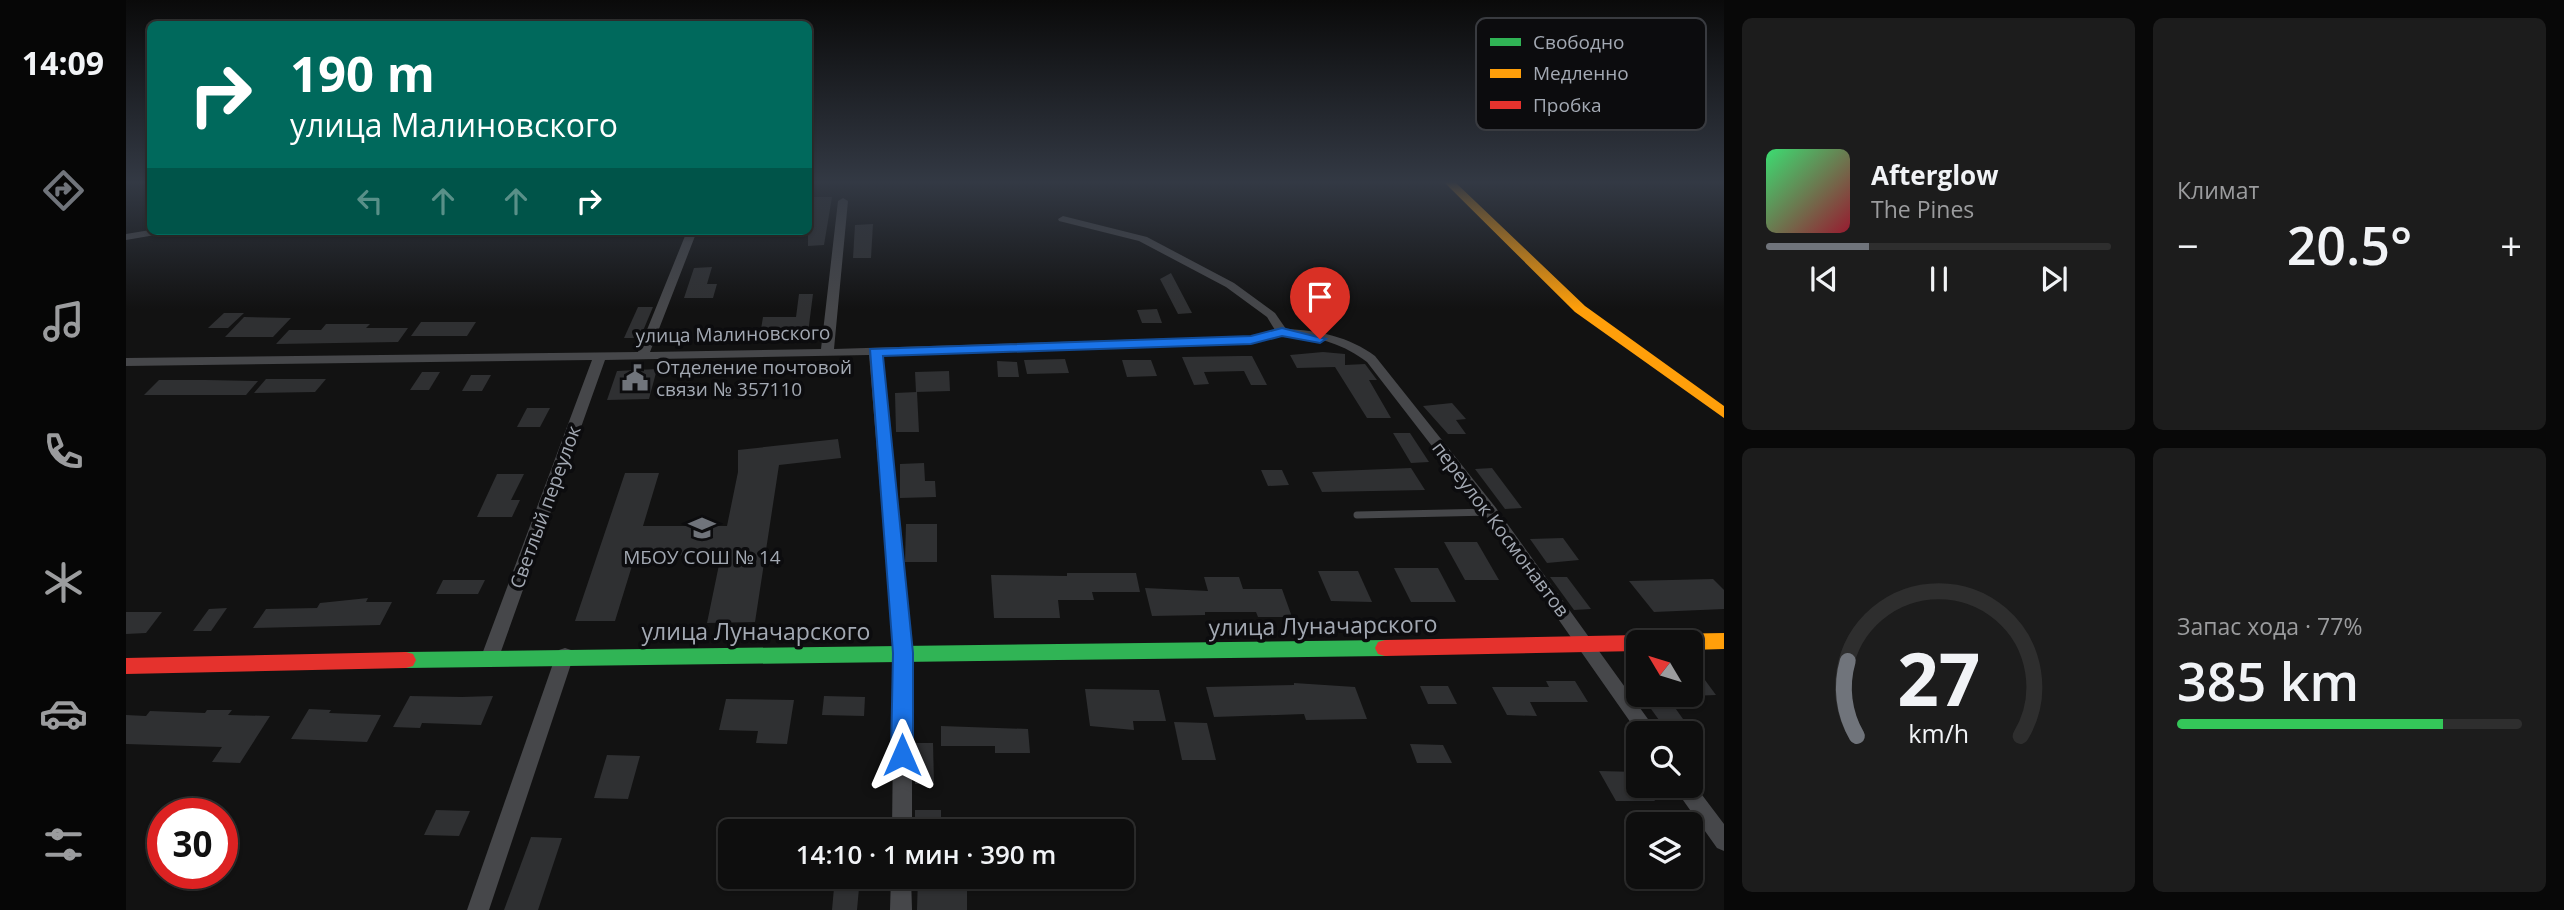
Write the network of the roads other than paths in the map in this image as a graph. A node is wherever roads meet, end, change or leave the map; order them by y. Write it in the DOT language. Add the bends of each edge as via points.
graph roads {
  1 [pos="841,224"];
  2 [pos="1085,224"];
  3 [pos="1493,224"];
  4 [pos="1507,224"];
  5 [pos="147,233"];
  6 [pos="690,235"];
  7 [pos="126,237"];
  8 [pos="1282,332"];
  9 [pos="1338,342"];
  10 [pos="875,352"];
  11 [pos="827,353"];
  12 [pos="643,354"];
  13 [pos="600,356"];
  14 [pos="126,362"];
  15 [pos="1724,401"];
  16 [pos="1724,413"];
  17 [pos="1491,512"];
  18 [pos="1357,514"];
  19 [pos="1703,641"];
  20 [pos="1724,641"];
  21 [pos="1626,643"];
  22 [pos="1587,644"];
  23 [pos="903,653"];
  24 [pos="565,655"];
  25 [pos="490,657"];
  26 [pos="126,666"];
  27 [pos="1641,721"];
  28 [pos="1694,798"];
  29 [pos="902,819"];
  30 [pos="1724,841"];
  31 [pos="901,889"];
  32 [pos="478,910"];
  33 [pos="901,910"];
  1 -- 11 [label="street"];
  2 -- 8 [label="street" via="1143,239 1230,285 1271,315"];
  3 -- 16 [label="street" via="1580,309"];
  4 -- 15 [label="street" via="1588,301"];
  5 -- 7 [label="street"];
  6 -- 12 [label="street"];
  8 -- 9 [label="street, улица Малиновского"];
  8 -- 10 [label="street, улица Малиновского" via="1251,340"];
  9 -- 17 [label="street, переулок Космонавтов" via="1371,359"];
  10 -- 11 [label="street, улица Малиновского"];
  10 -- 23 [label="street"];
  11 -- 12 [label="street, улица Малиновского"];
  12 -- 13 [label="street, улица Малиновского"];
  13 -- 14 [label="street, улица Малиновского"];
  13 -- 25 [label="street, Светлый переулок"];
  17 -- 18 [label="lane"];
  17 -- 22 [label="street, переулок Космонавтов"];
  19 -- 20 [label="street"];
  21 -- 22 [label="street, улица Луначарского"];
  22 -- 23 [label="street, улица Луначарского"];
  22 -- 27 [label="street, переулок Космонавтов"];
  23 -- 24 [label="street, улица Луначарского"];
  23 -- 29 [label="street"];
  24 -- 25 [label="street, улица Луначарского"];
  24 -- 32 [label="street"];
  25 -- 26 [label="street, улица Луначарского"];
  28 -- 30 [label="street"];
  31 -- 33 [label="street"];
}
